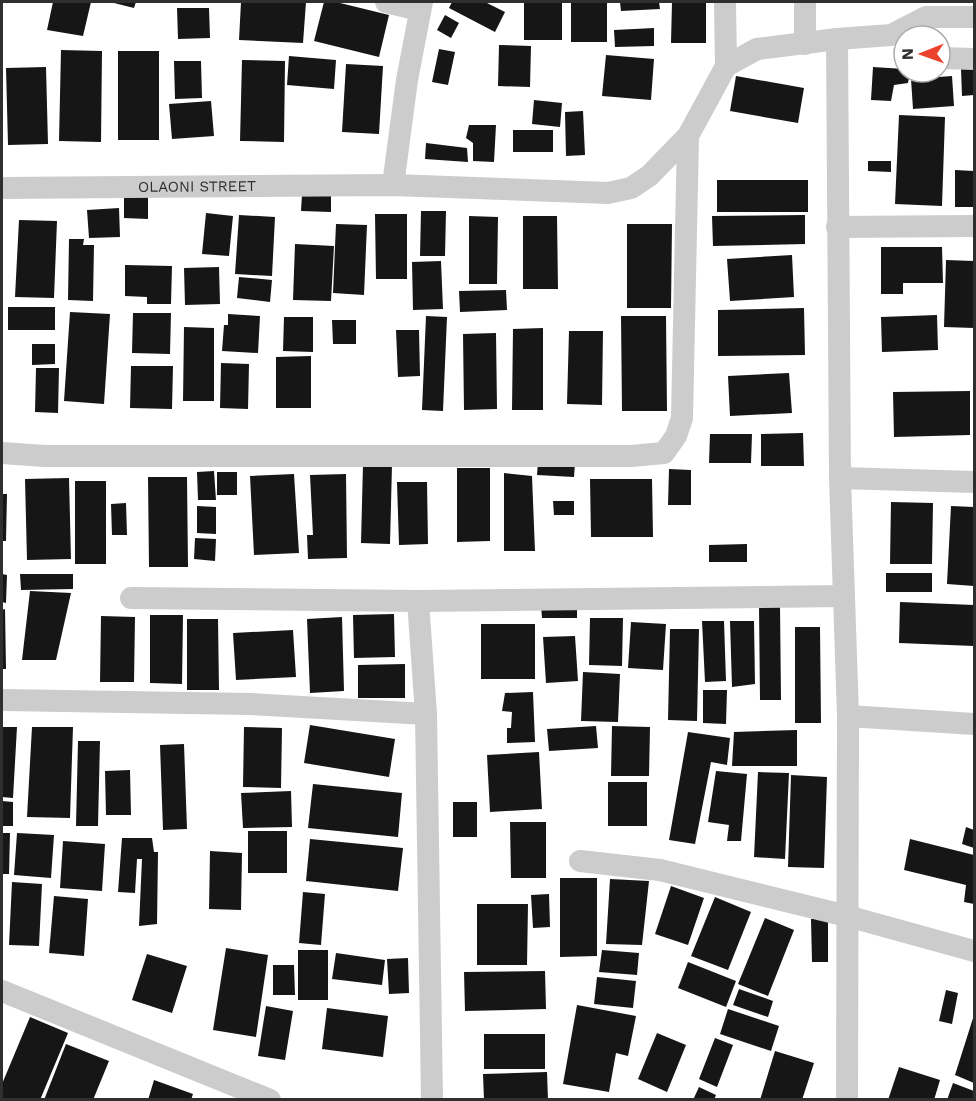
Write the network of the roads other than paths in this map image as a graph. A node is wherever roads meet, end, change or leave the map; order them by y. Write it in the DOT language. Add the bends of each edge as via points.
graph roads {
  1 [pos="386,2"];
  2 [pos="725,2"];
  3 [pos="805,2"];
  4 [pos="421,6"];
  5 [pos="975,17"];
  6 [pos="917,24"];
  7 [pos="837,39"];
  8 [pos="892,40"];
  9 [pos="806,44"];
  10 [pos="952,58"];
  11 [pos="975,59"];
  12 [pos="726,66"];
  13 [pos="688,136"];
  14 [pos="393,185"];
  15 [pos="2,189"];
  16 [pos="975,226"];
  17 [pos="837,227"];
  18 [pos="2,453"];
  19 [pos="840,478"];
  20 [pos="975,482"];
  21 [pos="844,596"];
  22 [pos="131,598"];
  23 [pos="418,601"];
  24 [pos="2,700"];
  25 [pos="426,714"];
  26 [pos="848,716"];
  27 [pos="975,724"];
  28 [pos="580,861"];
  29 [pos="847,916"];
  30 [pos="975,951"];
  31 [pos="2,991"];
  32 [pos="270,1100"];
  33 [pos="432,1100"];
  34 [pos="847,1100"];
  1 -- 4 [label="street"];
  2 -- 12 [label="street"];
  3 -- 9 [label="street"];
  4 -- 14 [label="street"];
  5 -- 6 [label="street" via="926,17"];
  7 -- 8 [label="street"];
  7 -- 9 [label="street"];
  7 -- 17 [label="street"];
  9 -- 12 [label="street" via="757,49"];
  10 -- 11 [label="street"];
  12 -- 13 [label="street"];
  13 -- 14 [label="street, OLAONI STREET" via="649,176 631,188 608,193"];
  13 -- 18 [label="street" via="682,418 664,453 45,456"];
  14 -- 15 [label="street, OLAONI STREET"];
  16 -- 17 [label="street"];
  17 -- 19 [label="street"];
  19 -- 20 [label="street"];
  19 -- 21 [label="street"];
  21 -- 23 [label="street"];
  21 -- 26 [label="street"];
  22 -- 23 [label="street"];
  23 -- 25 [label="street"];
  24 -- 25 [label="street" via="250,704"];
  25 -- 33 [label="street"];
  26 -- 27 [label="street"];
  26 -- 29 [label="street"];
  28 -- 29 [label="street" via="660,870"];
  29 -- 30 [label="street"];
  29 -- 34 [label="street"];
  31 -- 32 [label="street"];
}
